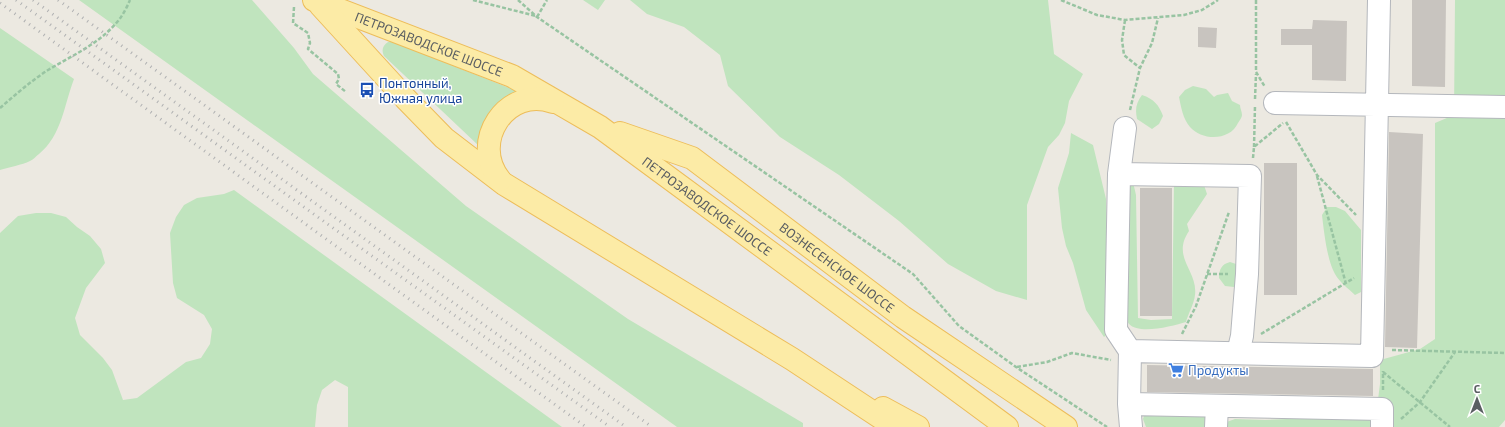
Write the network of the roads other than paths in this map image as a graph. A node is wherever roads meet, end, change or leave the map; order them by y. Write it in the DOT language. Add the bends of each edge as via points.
graph roads {
  1 [pos="1379,0"];
  2 [pos="316,1"];
  3 [pos="1275,103"];
  4 [pos="1377,104"];
  5 [pos="562,105"];
  6 [pos="1505,107"];
  7 [pos="600,127"];
  8 [pos="1125,128"];
  9 [pos="1119,174"];
  10 [pos="504,184"];
  11 [pos="1240,345"];
  12 [pos="1129,357"];
  13 [pos="792,359"];
  14 [pos="1128,404"];
  15 [pos="1216,417"];
  16 [pos="1387,419"];
  17 [pos="895,427"];
  18 [pos="918,427"];
  19 [pos="1007,427"];
  20 [pos="1066,427"];
  21 [pos="1131,427"];
  1 -- 4 [label="lane"];
  2 -- 5 [label="main road, ПЕТРОЗАВОДСКОЕ ШОССЕ" via="512,76"];
  2 -- 10 [label="main road, ПЕТРОЗАВОДСКОЕ ШОССЕ" via="444,138"];
  3 -- 4 [label="lane"];
  4 -- 6 [label="lane"];
  4 -- 11 [label="lane" via="1374,234 1376,359"];
  5 -- 7 [label="main road, ПЕТРОЗАВОДСКОЕ ШОССЕ"];
  5 -- 10 [label="main road" via="539,99 527,100 511,107 498,119 492,130 488,153 496,175"];
  7 -- 19 [label="main road, ПЕТРОЗАВОДСКОЕ ШОССЕ"];
  7 -- 20 [label="main road, ВОЗНЕСЕНСКОЕ ШОССЕ" via="692,158 903,317"];
  8 -- 9 [label="lane"];
  9 -- 11 [label="lane" via="1250,176 1247,274"];
  9 -- 12 [label="lane" via="1116,330"];
  10 -- 13 [label="main road, ПЕТРОЗАВОДСКОЕ ШОССЕ"];
  11 -- 12 [label="lane"];
  12 -- 14 [label="lane"];
  13 -- 17 [label="main road, ПЕТРОЗАВОДСКОЕ ШОССЕ"];
  13 -- 18 [label="main road"];
  14 -- 15 [label="lane"];
  14 -- 21 [label="lane"];
  15 -- 16 [label="lane"];
}
